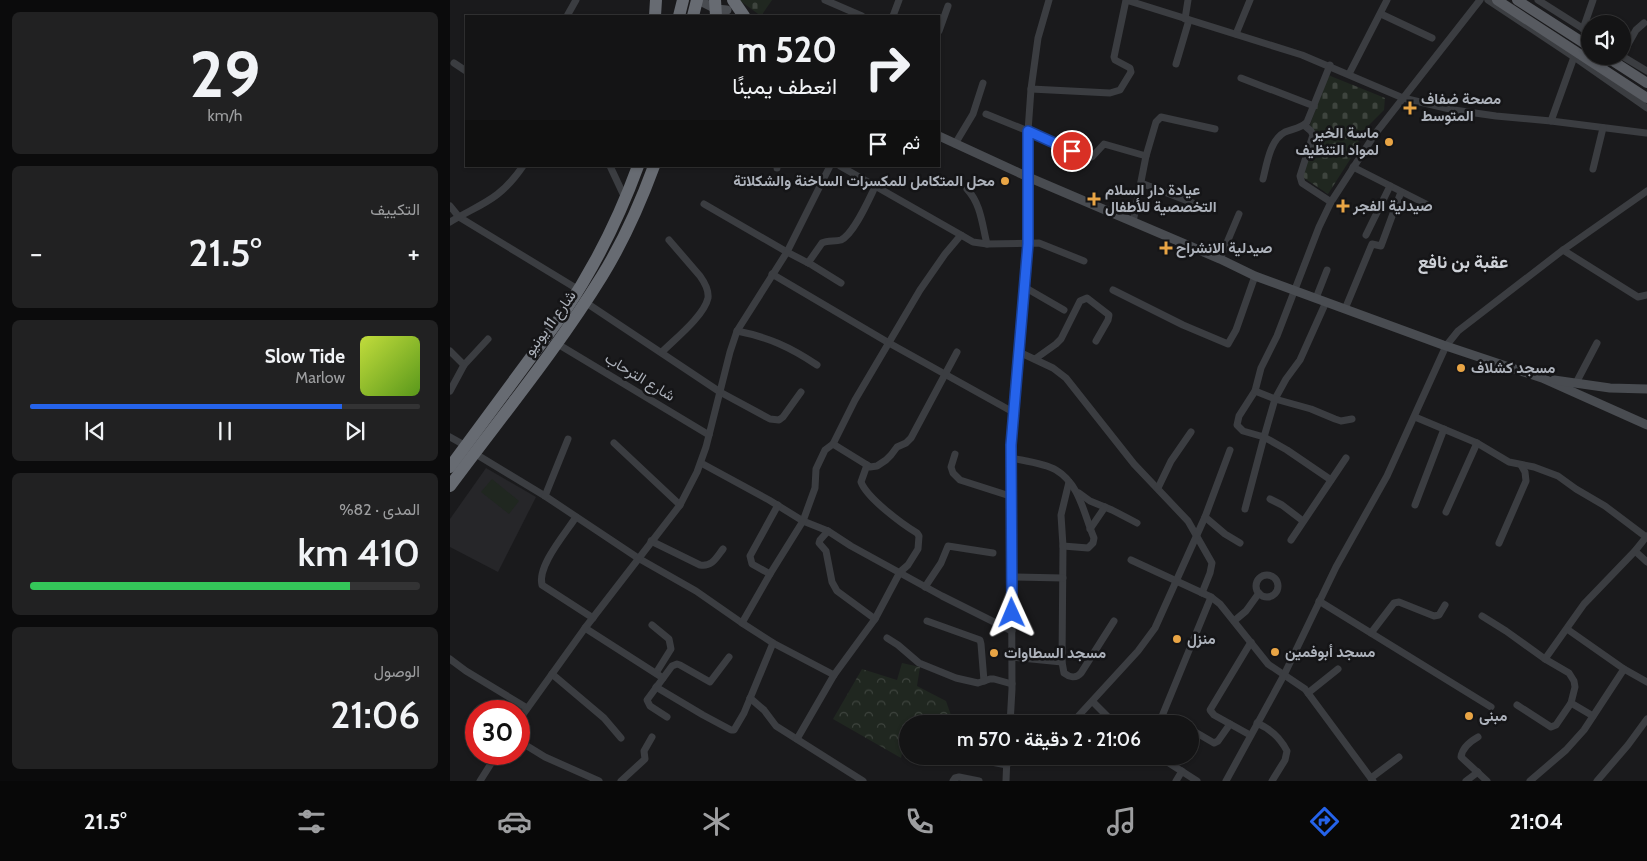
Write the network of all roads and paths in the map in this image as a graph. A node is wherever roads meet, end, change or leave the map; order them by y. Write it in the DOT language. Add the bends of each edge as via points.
graph roads {
  1 [pos="576,0"];
  2 [pos="683,0"];
  3 [pos="698,0"];
  4 [pos="825,0"];
  5 [pos="899,0"];
  6 [pos="1049,0"];
  7 [pos="1188,0"];
  8 [pos="1250,0"];
  9 [pos="1387,0"];
  10 [pos="1480,0"];
  11 [pos="1488,0"];
  12 [pos="1497,0"];
  13 [pos="1517,0"];
  14 [pos="1538,0"];
  15 [pos="1593,0"];
  16 [pos="657,1"];
  17 [pos="948,6"];
  18 [pos="724,7"];
  19 [pos="1381,14"];
  20 [pos="568,15"];
  21 [pos="655,15"];
  22 [pos="680,15"];
  23 [pos="693,15"];
  24 [pos="742,15"];
  25 [pos="860,15"];
  26 [pos="893,15"];
  27 [pos="1588,15"];
  28 [pos="1187,19"];
  29 [pos="1646,21"];
  30 [pos="940,28"];
  31 [pos="1581,28"];
  32 [pos="1236,34"];
  33 [pos="1432,38"];
  34 [pos="1631,39"];
  35 [pos="1581,41"];
  36 [pos="1574,57"];
  37 [pos="1631,61"];
  38 [pos="454,63"];
  39 [pos="1176,64"];
  40 [pos="1619,65"];
  41 [pos="1330,66"];
  42 [pos="465,70"];
  43 [pos="1647,71"];
  44 [pos="1349,74"];
  45 [pos="1241,78"];
  46 [pos="983,83"];
  47 [pos="1647,83"];
  48 [pos="1031,89"];
  49 [pos="1403,98"];
  50 [pos="1647,98"];
  51 [pos="1314,106"];
  52 [pos="1647,108"];
  53 [pos="986,114"];
  54 [pos="1550,121"];
  55 [pos="1304,126"];
  56 [pos="1603,128"];
  57 [pos="1215,129"];
  58 [pos="1028,131"];
  59 [pos="1646,133"];
  60 [pos="940,136"];
  61 [pos="955,144"];
  62 [pos="1146,156"];
  63 [pos="521,167"];
  64 [pos="611,167"];
  65 [pos="637,167"];
  66 [pos="654,167"];
  67 [pos="659,167"];
  68 [pos="830,167"];
  69 [pos="842,167"];
  70 [pos="1353,167"];
  71 [pos="1593,169"];
  72 [pos="1028,177"];
  73 [pos="1263,179"];
  74 [pos="1142,183"];
  75 [pos="1390,186"];
  76 [pos="876,187"];
  77 [pos="967,188"];
  78 [pos="1647,191"];
  79 [pos="1401,192"];
  80 [pos="627,195"];
  81 [pos="641,199"];
  82 [pos="1332,202"];
  83 [pos="1193,203"];
  84 [pos="704,204"];
  85 [pos="450,206"];
  86 [pos="1430,206"];
  87 [pos="1240,214"];
  88 [pos="459,217"];
  89 [pos="450,222"];
  90 [pos="1133,222"];
  91 [pos="961,235"];
  92 [pos="1366,235"];
  93 [pos="669,240"];
  94 [pos="987,244"];
  95 [pos="1028,244"];
  96 [pos="1563,250"];
  97 [pos="787,252"];
  98 [pos="1220,259"];
  99 [pos="1084,261"];
  100 [pos="808,263"];
  101 [pos="1327,270"];
  102 [pos="772,274"];
  103 [pos="1255,276"];
  104 [pos="841,283"];
  105 [pos="1026,288"];
  106 [pos="579,290"];
  107 [pos="1113,290"];
  108 [pos="1294,290"];
  109 [pos="1647,295"];
  110 [pos="1316,298"];
  111 [pos="585,302"];
  112 [pos="1326,302"];
  113 [pos="1345,309"];
  114 [pos="1064,310"];
  115 [pos="738,331"];
  116 [pos="488,339"];
  117 [pos="1096,341"];
  118 [pos="556,343"];
  119 [pos="889,343"];
  120 [pos="1597,343"];
  121 [pos="1446,346"];
  122 [pos="450,351"];
  123 [pos="662,352"];
  124 [pos="957,352"];
  125 [pos="1019,352"];
  126 [pos="1035,360"];
  127 [pos="464,365"];
  128 [pos="817,365"];
  129 [pos="946,374"];
  130 [pos="1542,378"];
  131 [pos="1576,384"];
  132 [pos="1601,386"];
  133 [pos="1647,389"];
  134 [pos="450,391"];
  135 [pos="1254,391"];
  136 [pos="720,392"];
  137 [pos="801,392"];
  138 [pos="1275,399"];
  139 [pos="1591,400"];
  140 [pos="1013,412"];
  141 [pos="1415,417"];
  142 [pos="1352,419"];
  143 [pos="1647,425"];
  144 [pos="1444,429"];
  145 [pos="1190,432"];
  146 [pos="710,435"];
  147 [pos="1264,436"];
  148 [pos="450,437"];
  149 [pos="568,439"];
  150 [pos="614,443"];
  151 [pos="1477,443"];
  152 [pos="833,444"];
  153 [pos="470,450"];
  154 [pos="1230,450"];
  155 [pos="956,454"];
  156 [pos="1011,458"];
  157 [pos="1346,458"];
  158 [pos="701,463"];
  159 [pos="867,465"];
  160 [pos="1521,465"];
  161 [pos="450,467"];
  162 [pos="1330,480"];
  163 [pos="1068,482"];
  164 [pos="450,486"];
  165 [pos="1158,488"];
  166 [pos="1076,491"];
  167 [pos="545,496"];
  168 [pos="1010,496"];
  169 [pos="1270,499"];
  170 [pos="680,505"];
  171 [pos="778,505"];
  172 [pos="1415,505"];
  173 [pos="1106,507"];
  174 [pos="1245,509"];
  175 [pos="1446,512"];
  176 [pos="1205,517"];
  177 [pos="576,518"];
  178 [pos="803,521"];
  179 [pos="1303,521"];
  180 [pos="1137,523"];
  181 [pos="1090,529"];
  182 [pos="828,531"];
  183 [pos="1196,536"];
  184 [pos="1647,536"];
  185 [pos="1291,540"];
  186 [pos="651,541"];
  187 [pos="1240,543"];
  188 [pos="1499,543"];
  189 [pos="1063,546"];
  190 [pos="723,549"];
  191 [pos="1635,551"];
  192 [pos="994,553"];
  193 [pos="638,558"];
  194 [pos="1131,560"];
  195 [pos="1647,562"];
  196 [pos="900,572"];
  197 [pos="770,574"];
  198 [pos="1012,577"];
  199 [pos="1063,578"];
  200 [pos="1177,582"];
  201 [pos="924,587"];
  202 [pos="1202,593"];
  203 [pos="1259,593"];
  204 [pos="1211,597"];
  205 [pos="1320,601"];
  206 [pos="1445,605"];
  207 [pos="1482,616"];
  208 [pos="593,618"];
  209 [pos="875,619"];
  210 [pos="1114,621"];
  211 [pos="927,622"];
  212 [pos="1234,622"];
  213 [pos="742,623"];
  214 [pos="652,625"];
  215 [pos="585,628"];
  216 [pos="1567,629"];
  217 [pos="1012,631"];
  218 [pos="1371,633"];
  219 [pos="887,638"];
  220 [pos="1251,642"];
  221 [pos="774,643"];
  222 [pos="729,657"];
  223 [pos="1012,657"];
  224 [pos="450,659"];
  225 [pos="1545,659"];
  226 [pos="1062,662"];
  227 [pos="1338,669"];
  228 [pos="1624,669"];
  229 [pos="656,673"];
  230 [pos="552,674"];
  231 [pos="834,675"];
  232 [pos="1284,675"];
  233 [pos="663,678"];
  234 [pos="984,681"];
  235 [pos="1647,682"];
  236 [pos="1012,684"];
  237 [pos="656,686"];
  238 [pos="1308,693"];
  239 [pos="750,698"];
  240 [pos="514,700"];
  241 [pos="1093,702"];
  242 [pos="1571,703"];
  243 [pos="530,704"];
  244 [pos="1517,705"];
  245 [pos="1492,707"];
  246 [pos="1010,715"];
  247 [pos="1080,715"];
  248 [pos="1106,715"];
  249 [pos="1162,715"];
  250 [pos="1593,716"];
  251 [pos="667,717"];
  252 [pos="1647,719"];
  253 [pos="1257,723"];
  254 [pos="1230,724"];
  255 [pos="1199,734"];
  256 [pos="1250,736"];
  257 [pos="652,737"];
  258 [pos="1478,737"];
  259 [pos="621,738"];
  260 [pos="797,739"];
  261 [pos="530,748"];
  262 [pos="1399,757"];
  263 [pos="490,765"];
  264 [pos="1007,765"];
  265 [pos="1172,765"];
  266 [pos="1182,772"];
  267 [pos="1478,772"];
  268 [pos="1372,780"];
  269 [pos="480,781"];
  270 [pos="599,781"];
  271 [pos="621,781"];
  272 [pos="863,781"];
  273 [pos="953,781"];
  274 [pos="979,781"];
  275 [pos="1006,781"];
  276 [pos="1176,781"];
  277 [pos="1197,781"];
  278 [pos="1226,781"];
  279 [pos="1272,781"];
  280 [pos="1466,781"];
  281 [pos="1488,781"];
  282 [pos="1530,781"];
  283 [pos="1597,781"];
  1 -- 20 [label="street"];
  2 -- 22 [label="highway"];
  3 -- 18 [label="main road"];
  3 -- 23 [label="highway"];
  4 -- 25 [label="street"];
  5 -- 26 [label="street"];
  6 -- 48 [label="street" via="1038,38"];
  7 -- 28 [label="street"];
  8 -- 32 [label="street"];
  9 -- 19 [label="street"];
  10 -- 49 [label="street"];
  11 -- 36 [label="street"];
  12 -- 50 [label="main road"];
  13 -- 35 [label="main road"];
  14 -- 31 [label="street"];
  15 -- 27 [label="street"];
  16 -- 21 [label="highway"];
  17 -- 30 [label="street"];
  18 -- 24 [label="highway"];
  19 -- 33 [label="street"];
  19 -- 44 [label="street"];
  28 -- 32 [label="street"];
  28 -- 39 [label="street"];
  28 -- 48 [label="street" via="1126,0 1114,57 1131,72 1120,90 1110,93"];
  29 -- 34 [label="street"];
  32 -- 41 [label="street"];
  36 -- 52 [label="street"];
  36 -- 54 [label="street"];
  37 -- 43 [label="street"];
  38 -- 42 [label="street"];
  40 -- 47 [label="main road"];
  41 -- 44 [label="street"];
  41 -- 51 [label="street"];
  44 -- 49 [label="street"];
  45 -- 51 [label="street"];
  46 -- 61 [label="street" via="973,114"];
  48 -- 58 [label="street"];
  49 -- 54 [label="street" via="1454,110"];
  49 -- 70 [label="street"];
  51 -- 55 [label="street"];
  53 -- 58 [label="street"];
  54 -- 56 [label="street"];
  55 -- 73 [label="street" via="1283,133 1275,142"];
  55 -- 82 [label="street" via="1313,135 1300,180"];
  56 -- 59 [label="street"];
  56 -- 71 [label="street"];
  57 -- 62 [label="street" via="1161,117 1156,122"];
  58 -- 62 [label="street" via="1086,157 1092,157 1104,144"];
  58 -- 72 [label="street"];
  60 -- 61 [label="main road"];
  61 -- 72 [label="main road"];
  62 -- 74 [label="street"];
  63 -- 88 [label="street" via="509,185 494,198"];
  64 -- 80 [label="street"];
  65 -- 80 [label="highway, شارع 11 يونيو"];
  66 -- 81 [label="highway, شارع 11 يونيو"];
  67 -- 81 [label="highway"];
  68 -- 97 [label="street"];
  69 -- 76 [label="street"];
  70 -- 75 [label="street"];
  70 -- 82 [label="street"];
  72 -- 90 [label="main road"];
  72 -- 95 [label="street"];
  74 -- 83 [label="street"];
  74 -- 90 [label="street"];
  75 -- 79 [label="street"];
  75 -- 92 [label="street"];
  76 -- 91 [label="street"];
  76 -- 100 [label="street" via="846,237 822,243"];
  77 -- 94 [label="street" via="978,205"];
  78 -- 96 [label="street"];
  79 -- 86 [label="street"];
  79 -- 113 [label="street" via="1381,246 1372,244"];
  80 -- 106 [label="highway, شارع 11 يونيو"];
  81 -- 111 [label="highway, شارع 11 يونيو" via="612,260"];
  82 -- 108 [label="street"];
  84 -- 97 [label="street"];
  85 -- 88 [label="street"];
  87 -- 98 [label="street"];
  88 -- 89 [label="street"];
  88 -- 106 [label="street"];
  90 -- 98 [label="main road"];
  91 -- 94 [label="street" via="972,242"];
  91 -- 119 [label="street" via="920,290"];
  93 -- 123 [label="street" via="705,283 708,295 700,312"];
  94 -- 95 [label="street"];
  95 -- 99 [label="street" via="1039,243"];
  95 -- 105 [label="street"];
  96 -- 109 [label="street" via="1638,297"];
  96 -- 121 [label="street" via="1458,331"];
  97 -- 100 [label="street"];
  97 -- 102 [label="street"];
  98 -- 103 [label="main road"];
  100 -- 104 [label="street"];
  101 -- 110 [label="street"];
  102 -- 115 [label="street"];
  102 -- 119 [label="street"];
  103 -- 107 [label="street" via="1228,344"];
  103 -- 108 [label="main road"];
  105 -- 114 [label="street"];
  105 -- 125 [label="street"];
  106 -- 153 [label="highway, شارع 11 يونيو"];
  108 -- 110 [label="main road"];
  108 -- 135 [label="street"];
  110 -- 112 [label="main road"];
  111 -- 118 [label="highway, شارع 11 يونيو"];
  111 -- 123 [label="street"];
  112 -- 113 [label="main road"];
  112 -- 138 [label="street" via="1300,360"];
  113 -- 121 [label="main road"];
  115 -- 128 [label="street" via="783,344"];
  115 -- 136 [label="street"];
  116 -- 127 [label="street"];
  117 -- 126 [label="street" via="1109,315 1084,298 1061,338"];
  118 -- 146 [label="street, شارع الترحاب"];
  118 -- 153 [label="highway, شارع 11 يونيو"];
  119 -- 129 [label="street"];
  119 -- 152 [label="street"];
  120 -- 131 [label="street"];
  121 -- 130 [label="main road"];
  121 -- 141 [label="street"];
  122 -- 127 [label="street"];
  123 -- 136 [label="street"];
  124 -- 129 [label="street"];
  125 -- 126 [label="street"];
  125 -- 140 [label="street"];
  126 -- 165 [label="street" via="1066,378 1134,464"];
  127 -- 134 [label="street"];
  129 -- 140 [label="street"];
  129 -- 159 [label="street" via="912,438 877,466"];
  130 -- 131 [label="main road"];
  130 -- 139 [label="main road"];
  131 -- 132 [label="main road"];
  132 -- 133 [label="main road"];
  132 -- 139 [label="main road" via="1591,392"];
  135 -- 138 [label="street"];
  135 -- 147 [label="street" via="1237,425 1244,431"];
  136 -- 137 [label="street" via="770,420 783,417"];
  136 -- 146 [label="street"];
  138 -- 142 [label="street" via="1341,421"];
  138 -- 147 [label="street"];
  139 -- 143 [label="main road"];
  140 -- 156 [label="street"];
  141 -- 144 [label="street"];
  141 -- 205 [label="street"];
  144 -- 151 [label="street"];
  144 -- 172 [label="street"];
  145 -- 165 [label="street"];
  146 -- 158 [label="street"];
  147 -- 162 [label="street"];
  147 -- 174 [label="street"];
  148 -- 153 [label="street"];
  149 -- 167 [label="street"];
  150 -- 170 [label="street"];
  151 -- 160 [label="street" via="1509,462"];
  151 -- 175 [label="street"];
  152 -- 159 [label="street"];
  152 -- 178 [label="street" via="825,450 816,469 815,488"];
  153 -- 161 [label="highway, شارع 11 يونيو"];
  153 -- 164 [label="highway, شارع 11 يونيو"];
  153 -- 167 [label="street"];
  154 -- 176 [label="street"];
  155 -- 168 [label="street" via="951,467 956,477"];
  156 -- 163 [label="street" via="1056,469"];
  156 -- 168 [label="street"];
  157 -- 162 [label="street"];
  158 -- 170 [label="street"];
  158 -- 171 [label="street"];
  159 -- 196 [label="street" via="861,482 864,489 919,536 918,549"];
  160 -- 184 [label="street" via="1558,476"];
  160 -- 188 [label="street" via="1526,480"];
  162 -- 179 [label="street"];
  163 -- 166 [label="street"];
  163 -- 189 [label="street" via="1061,514"];
  165 -- 183 [label="street" via="1188,521"];
  166 -- 173 [label="street"];
  166 -- 181 [label="street"];
  167 -- 177 [label="street"];
  168 -- 198 [label="street"];
  169 -- 179 [label="street"];
  170 -- 186 [label="street"];
  171 -- 178 [label="street"];
  171 -- 197 [label="street" via="750,556 752,564"];
  173 -- 180 [label="street"];
  173 -- 181 [label="street"];
  176 -- 183 [label="street"];
  176 -- 187 [label="street"];
  177 -- 193 [label="street"];
  177 -- 208 [label="street" via="544,565 540,579 542,585"];
  178 -- 182 [label="street"];
  178 -- 197 [label="street"];
  179 -- 185 [label="street"];
  181 -- 189 [label="street" via="1094,538 1090,547"];
  182 -- 196 [label="street"];
  182 -- 209 [label="street" via="819,543 826,551 832,582 837,591"];
  183 -- 200 [label="street"];
  183 -- 202 [label="street" via="1212,563"];
  184 -- 191 [label="street"];
  186 -- 190 [label="street" via="705,566 712,563"];
  186 -- 193 [label="street"];
  189 -- 199 [label="street"];
  191 -- 195 [label="street"];
  191 -- 216 [label="street" via="1584,604"];
  192 -- 201 [label="street" via="948,546 941,563"];
  193 -- 208 [label="street"];
  193 -- 213 [label="street" via="696,591"];
  194 -- 200 [label="street"];
  196 -- 201 [label="street"];
  196 -- 209 [label="street"];
  197 -- 213 [label="street"];
  198 -- 199 [label="street"];
  198 -- 217 [label="street"];
  199 -- 226 [label="street"];
  200 -- 202 [label="street"];
  200 -- 241 [label="street" via="1156,628"];
  201 -- 217 [label="street"];
  202 -- 204 [label="street"];
  203 -- 212 [label="street"];
  204 -- 212 [label="street"];
  204 -- 249 [label="street"];
  205 -- 218 [label="street"];
  205 -- 232 [label="street"];
  206 -- 218 [label="street" via="1439,615 1434,616 1396,602"];
  207 -- 225 [label="street"];
  208 -- 215 [label="street"];
  209 -- 231 [label="street"];
  210 -- 226 [label="street" via="1079,676 1067,675 1062,670"];
  211 -- 234 [label="street" via="980,640"];
  212 -- 220 [label="street"];
  213 -- 221 [label="street"];
  214 -- 229 [label="street" via="669,639 671,649"];
  215 -- 229 [label="street"];
  215 -- 230 [label="street"];
  216 -- 225 [label="street"];
  216 -- 228 [label="street"];
  217 -- 223 [label="street"];
  218 -- 245 [label="street"];
  219 -- 234 [label="street" via="919,663 960,680"];
  220 -- 232 [label="street" via="1268,664"];
  220 -- 254 [label="street" via="1211,708 1211,713"];
  221 -- 231 [label="street"];
  221 -- 239 [label="street"];
  222 -- 233 [label="street" via="710,682 677,664"];
  223 -- 226 [label="street"];
  223 -- 236 [label="street"];
  224 -- 240 [label="street"];
  225 -- 242 [label="street" via="1569,673 1574,681"];
  227 -- 238 [label="street"];
  228 -- 235 [label="street"];
  228 -- 250 [label="street"];
  229 -- 233 [label="street"];
  230 -- 243 [label="street"];
  230 -- 259 [label="street" via="604,718"];
  231 -- 260 [label="street"];
  232 -- 238 [label="street"];
  232 -- 253 [label="street"];
  233 -- 237 [label="street"];
  234 -- 236 [label="street" via="990,678"];
  236 -- 246 [label="street"];
  237 -- 239 [label="street" via="731,730"];
  237 -- 251 [label="street" via="648,697 648,704"];
  238 -- 268 [label="street"];
  239 -- 260 [label="street" via="774,724"];
  241 -- 247 [label="street"];
  241 -- 248 [label="street"];
  242 -- 244 [label="street" via="1556,725 1551,727"];
  242 -- 250 [label="street"];
  250 -- 282 [label="street" via="1566,750"];
  252 -- 283 [label="street"];
  253 -- 256 [label="street"];
  253 -- 279 [label="street" via="1278,736 1287,750 1285,760"];
  254 -- 255 [label="street" via="1214,743"];
  254 -- 256 [label="street"];
  256 -- 278 [label="street"];
  257 -- 271 [label="street" via="644,750 644,759"];
  258 -- 267 [label="street" via="1461,756"];
  260 -- 272 [label="street"];
  261 -- 270 [label="street"];
  262 -- 268 [label="street"];
  263 -- 269 [label="street"];
  264 -- 275 [label="street"];
  265 -- 266 [label="street"];
  266 -- 276 [label="street"];
  266 -- 277 [label="street"];
  267 -- 280 [label="street"];
  267 -- 281 [label="street"];
  273 -- 274 [label="street" via="959,777"];
}
